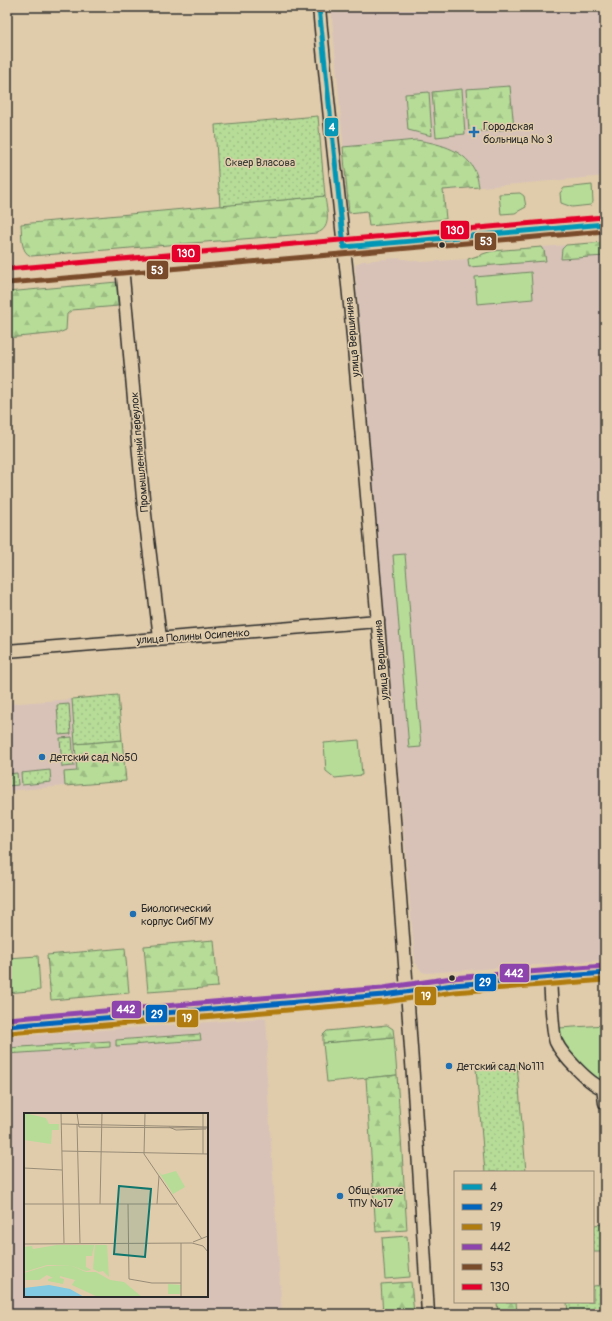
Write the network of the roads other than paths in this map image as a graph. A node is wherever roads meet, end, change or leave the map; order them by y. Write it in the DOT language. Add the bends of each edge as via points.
graph roads {
  1 [pos="319,7"];
  2 [pos="605,224"];
  3 [pos="344,247"];
  4 [pos="122,266"];
  5 [pos="7,276"];
  6 [pos="378,621"];
  7 [pos="160,638"];
  8 [pos="7,651"];
  9 [pos="605,973"];
  10 [pos="550,978"];
  11 [pos="408,992"];
  12 [pos="7,1026"];
  13 [pos="605,1103"];
  14 [pos="428,1314"];
  1 -- 3 [label="street, улица Вершинина"];
  2 -- 3 [label="main road"];
  3 -- 4 [label="main road"];
  3 -- 6 [label="street, улица Вершинина"];
  4 -- 5 [label="main road"];
  4 -- 7 [label="street, Промышленный переулок" via="143,498"];
  6 -- 7 [label="street, улица Полины Осипенко"];
  6 -- 11 [label="street, улица Вершинина"];
  7 -- 8 [label="street, улица Полины Осипенко"];
  9 -- 10 [label="main road"];
  10 -- 11 [label="main road" via="452,985"];
  10 -- 13 [label="street" via="555,1041 577,1069 596,1086 604,1088"];
  11 -- 12 [label="main road"];
  11 -- 14 [label="street, улица Вершинина"];
}
